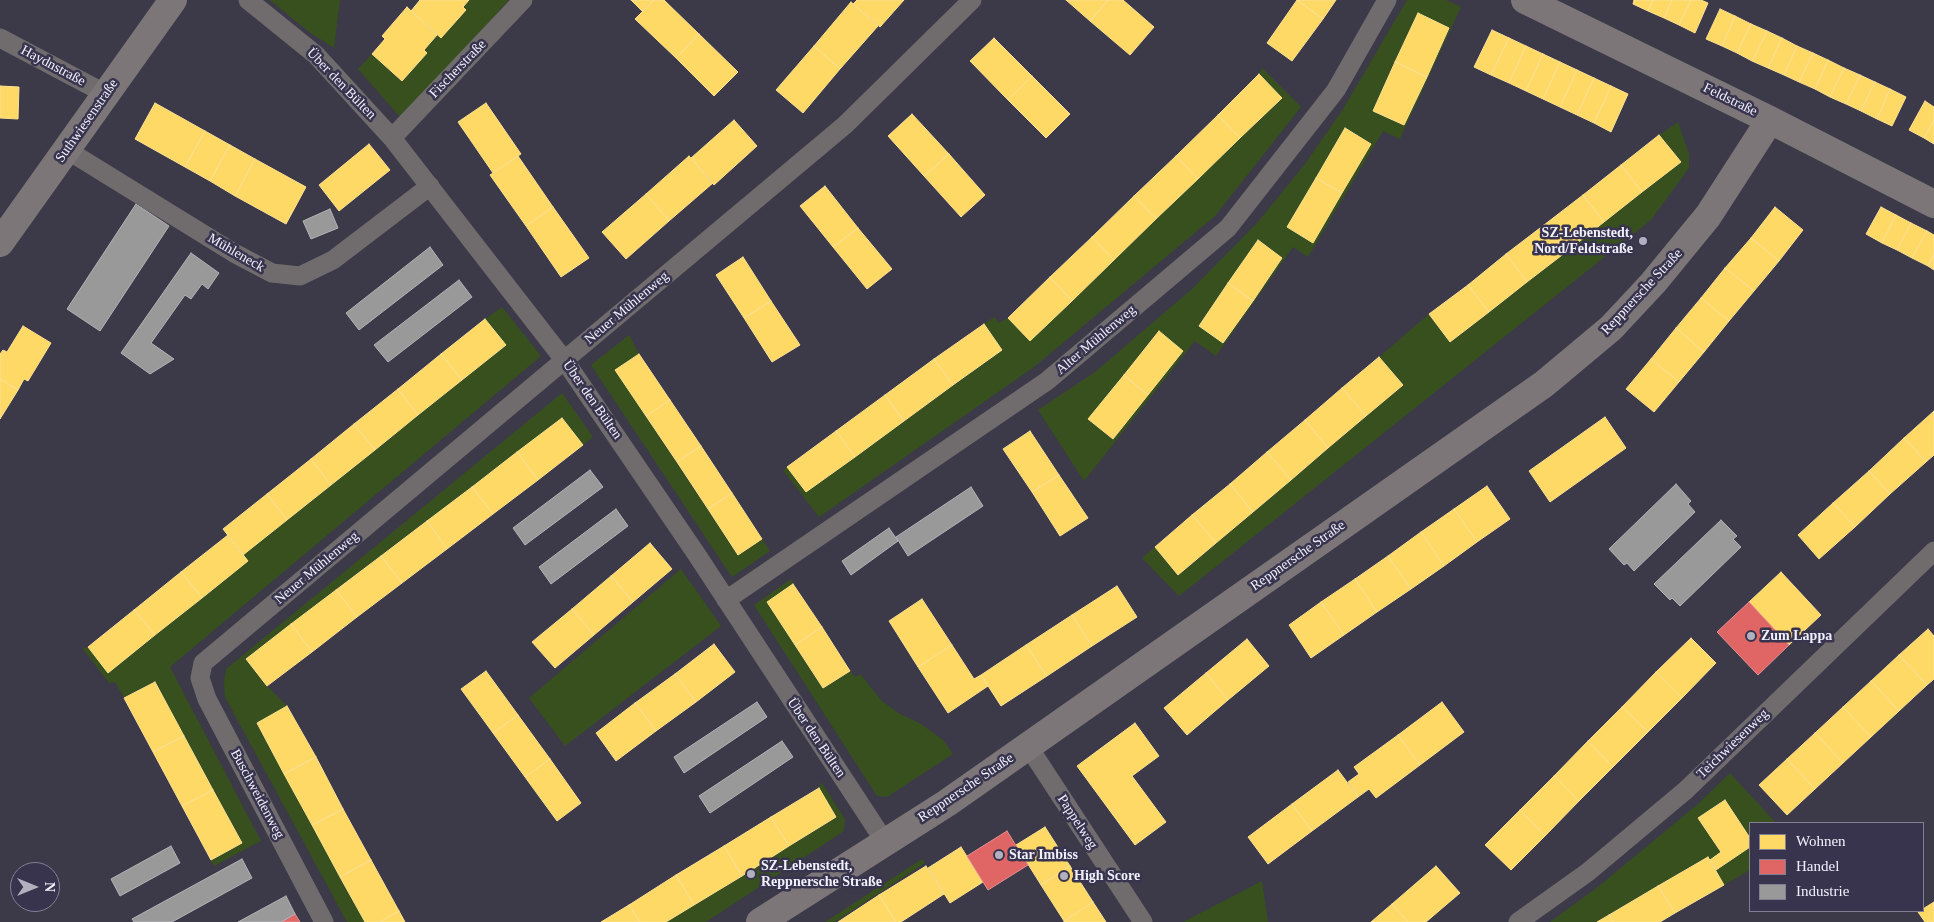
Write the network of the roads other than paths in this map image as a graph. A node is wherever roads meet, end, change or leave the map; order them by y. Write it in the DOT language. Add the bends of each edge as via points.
graph roads {
  1 [pos="173,0"];
  2 [pos="248,0"];
  3 [pos="523,0"];
  4 [pos="972,0"];
  5 [pos="1388,0"];
  6 [pos="1525,0"];
  7 [pos="0,38"];
  8 [pos="106,94"];
  9 [pos="1770,120"];
  10 [pos="392,138"];
  11 [pos="67,150"];
  12 [pos="430,186"];
  13 [pos="1934,204"];
  14 [pos="0,243"];
  15 [pos="565,361"];
  16 [pos="1934,551"];
  17 [pos="726,600"];
  18 [pos="204,663"];
  19 [pos="1028,746"];
  20 [pos="885,842"];
  21 [pos="324,922"];
  22 [pos="760,922"];
  23 [pos="1143,922"];
  24 [pos="1518,922"];
  1 -- 8 [label="street, Suthwiesenstraße"];
  2 -- 10 [label="street, Über den Bülten" via="316,55"];
  3 -- 10 [label="street, Fischerstraße"];
  4 -- 15 [label="street, Neuer Mühlenweg" via="845,124"];
  5 -- 17 [label="street, Alter Mühlenweg" via="1336,90 1228,228 1047,381"];
  6 -- 9 [label="street, Feldstraße"];
  7 -- 8 [label="street, Haydnstraße"];
  8 -- 11 [label="street, Suthwiesenstraße"];
  9 -- 13 [label="street, Feldstraße"];
  9 -- 19 [label="street, Reppnersche Straße" via="1708,216 1611,328 1544,384"];
  10 -- 12 [label="street, Über den Bülten"];
  11 -- 12 [label="street, Mühleneck" via="234,253 272,273 300,276 333,260"];
  11 -- 14 [label="street, Suthwiesenstraße"];
  12 -- 15 [label="street, Über den Bülten"];
  15 -- 17 [label="street, Über den Bülten"];
  15 -- 18 [label="street, Neuer Mühlenweg"];
  16 -- 24 [label="street, Teichwiesenweg" via="1686,790 1588,872"];
  17 -- 20 [label="street, Über den Bülten"];
  18 -- 21 [label="street, Buschweidenweg" via="200,678 207,699"];
  19 -- 20 [label="street, Reppnersche Straße"];
  19 -- 23 [label="street, Pappelweg"];
  20 -- 22 [label="street, Reppnersche Straße"];
}
